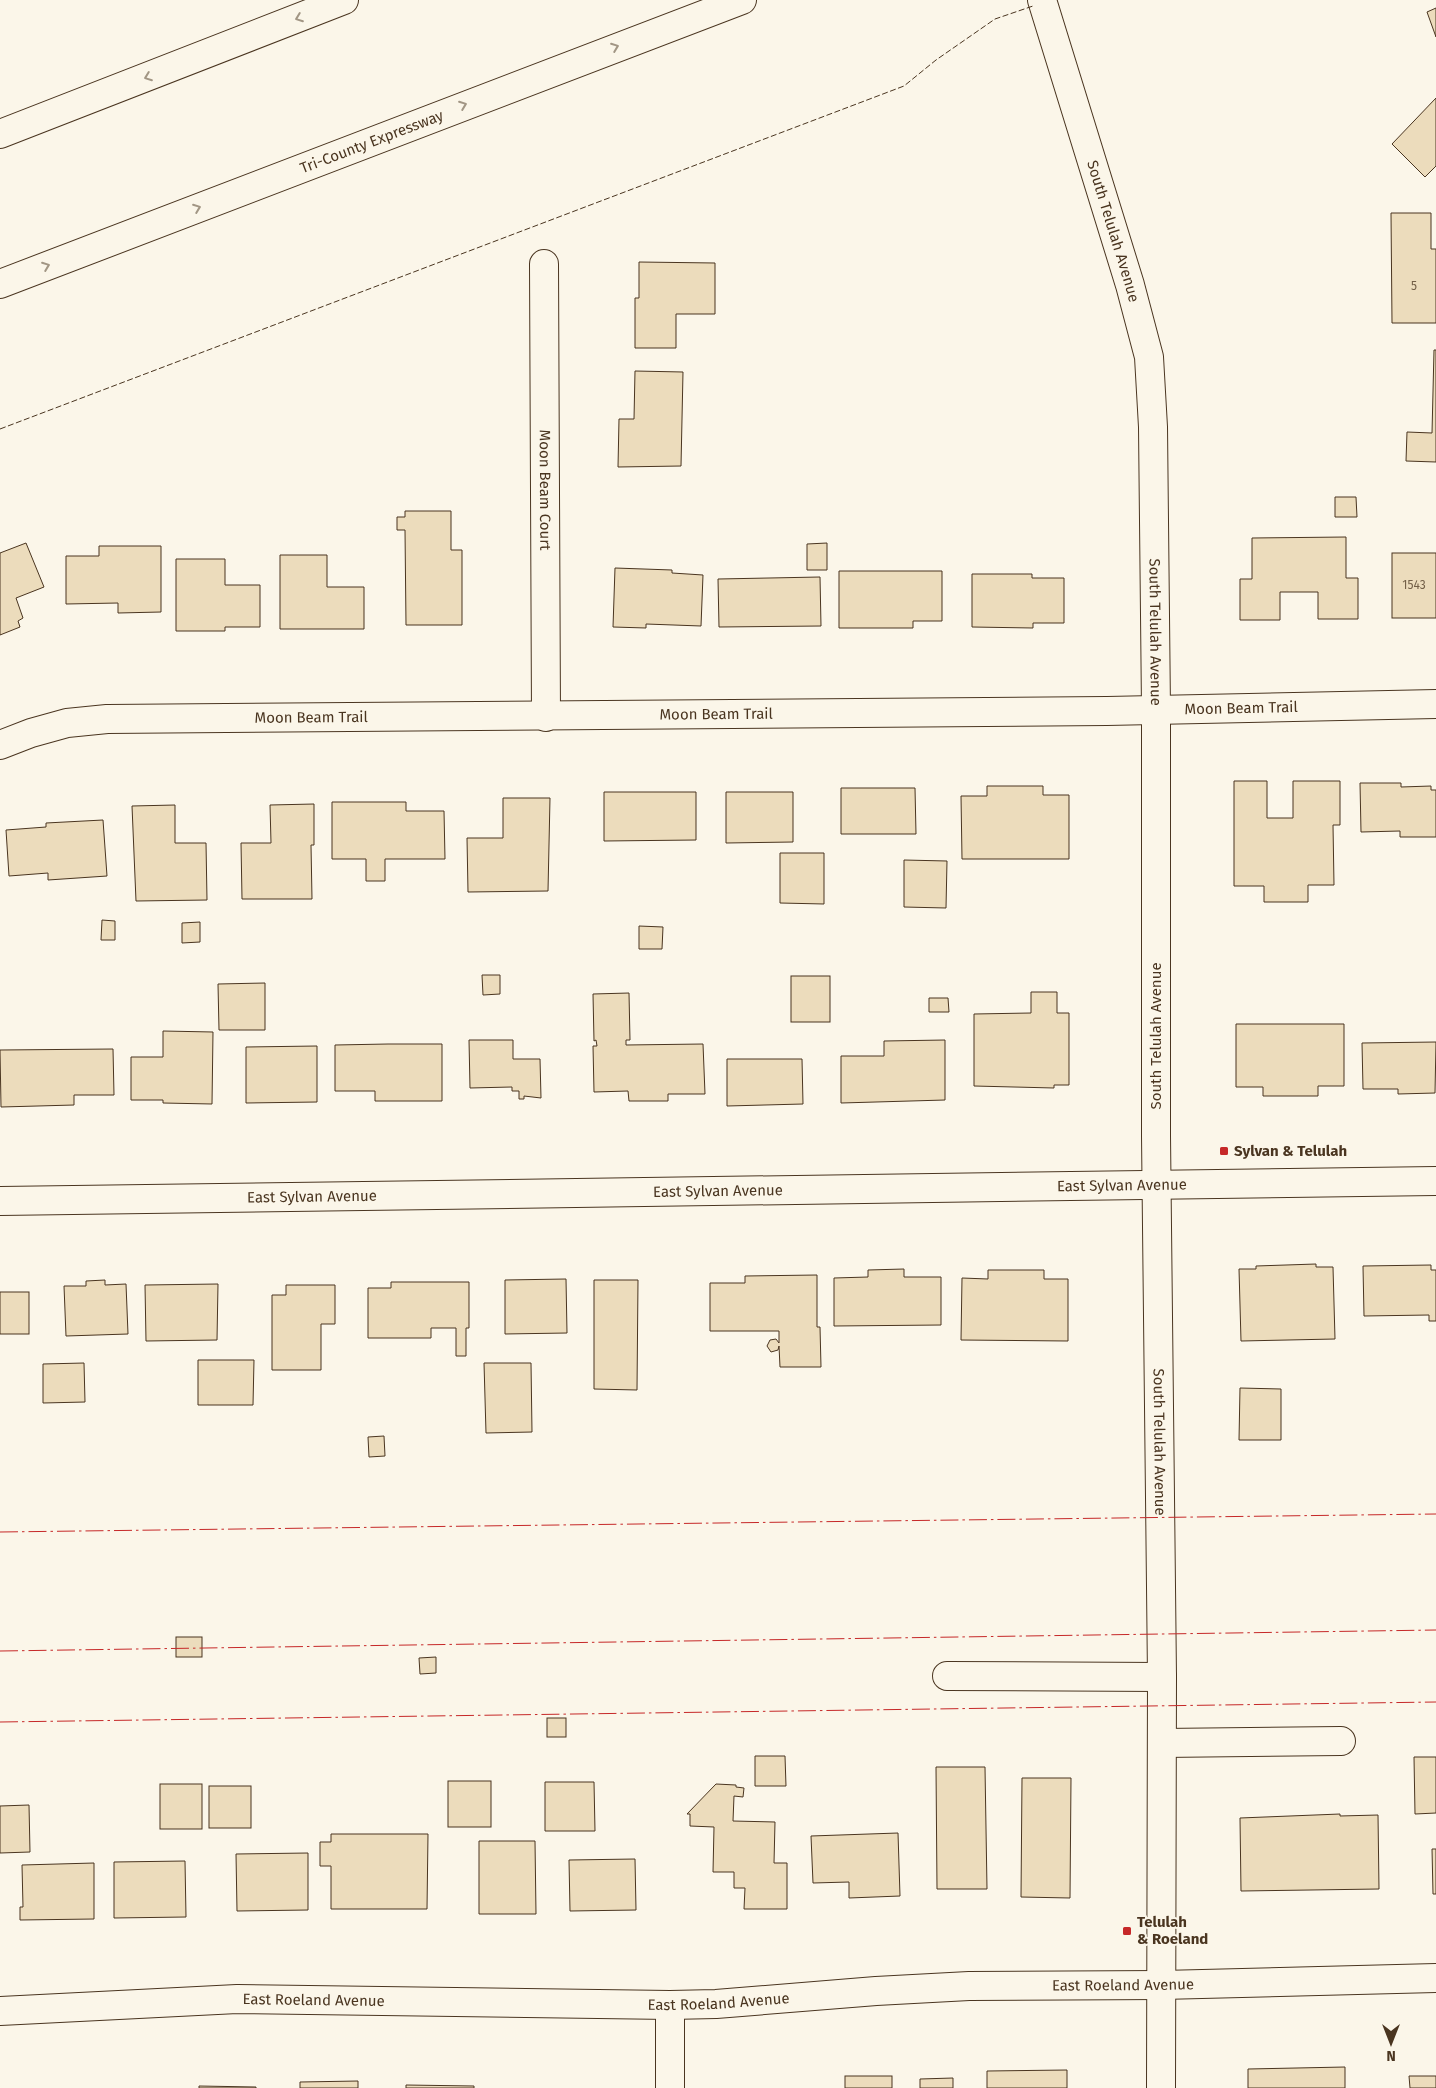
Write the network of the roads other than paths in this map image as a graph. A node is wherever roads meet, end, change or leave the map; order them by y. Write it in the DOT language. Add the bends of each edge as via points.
graph roads {
  1 [pos="344,0"];
  2 [pos="742,0"];
  3 [pos="1045,9"];
  4 [pos="0,134"];
  5 [pos="544,264"];
  6 [pos="0,284"];
  7 [pos="1436,704"];
  8 [pos="1156,709"];
  9 [pos="546,717"];
  10 [pos="0,744"];
  11 [pos="1436,1181"];
  12 [pos="1157,1184"];
  13 [pos="0,1202"];
  14 [pos="947,1676"];
  15 [pos="1162,1677"];
  16 [pos="1340,1742"];
  17 [pos="1162,1743"];
  18 [pos="1436,1978"];
  19 [pos="1162,1985"];
  20 [pos="670,2005"];
  21 [pos="0,2011"];
  22 [pos="670,2088"];
  23 [pos="1161,2088"];
  1 -- 4 [label="main road, one-way"];
  6 -- 2 [label="main road, Tri-County Expressway, one-way"];
  3 -- 8 [label="main road, South Telulah Avenue" via="1149,357 1155,485"];
  5 -- 9 [label="main road, Moon Beam Court"];
  7 -- 8 [label="main road, Moon Beam Trail"];
  8 -- 9 [label="main road, Moon Beam Trail"];
  8 -- 12 [label="main road, South Telulah Avenue"];
  9 -- 10 [label="main road, Moon Beam Trail" via="107,719 67,722"];
  11 -- 12 [label="main road, East Sylvan Avenue"];
  12 -- 13 [label="main road, East Sylvan Avenue"];
  12 -- 15 [label="main road, South Telulah Avenue"];
  14 -- 15 [label="main road"];
  15 -- 17 [label="main road, South Telulah Avenue"];
  16 -- 17 [label="main road"];
  17 -- 19 [label="main road, South Telulah Avenue"];
  18 -- 19 [label="main road, East Roeland Avenue"];
  19 -- 20 [label="main road, East Roeland Avenue" via="969,1986"];
  19 -- 23 [label="main road, South Telulah Avenue"];
  20 -- 21 [label="main road, East Roeland Avenue" via="237,1999"];
  20 -- 22 [label="main road"];
}
